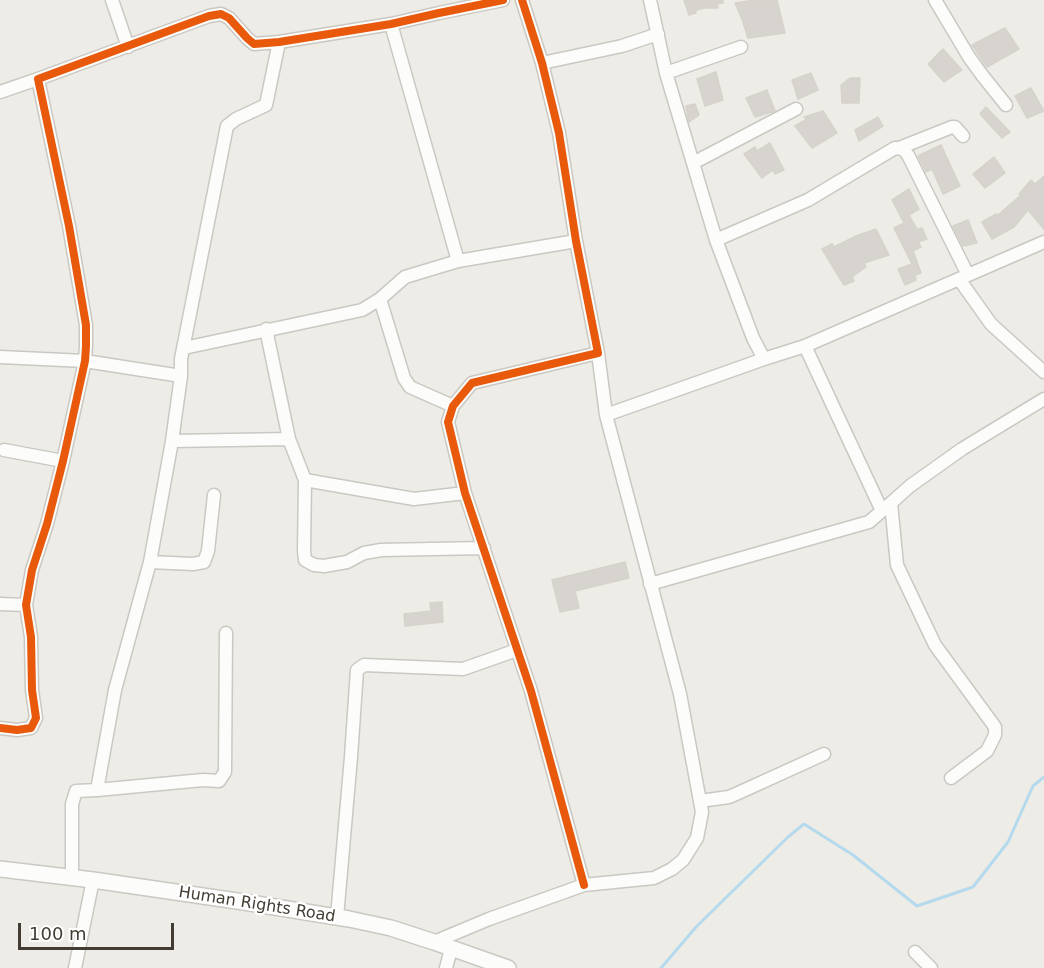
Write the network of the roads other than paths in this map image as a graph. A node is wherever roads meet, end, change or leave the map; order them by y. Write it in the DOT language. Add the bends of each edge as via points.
graph roads {
  1 [pos="112,0"];
  2 [pos="503,0"];
  3 [pos="522,0"];
  4 [pos="650,0"];
  5 [pos="935,0"];
  6 [pos="391,24"];
  7 [pos="658,34"];
  8 [pos="279,42"];
  9 [pos="128,47"];
  10 [pos="741,47"];
  11 [pos="542,63"];
  12 [pos="666,73"];
  13 [pos="38,79"];
  14 [pos="0,92"];
  15 [pos="1006,105"];
  16 [pos="796,109"];
  17 [pos="963,136"];
  18 [pos="898,148"];
  19 [pos="693,163"];
  20 [pos="716,240"];
  21 [pos="576,241"];
  22 [pos="1044,242"];
  23 [pos="458,261"];
  24 [pos="964,277"];
  25 [pos="380,299"];
  26 [pos="266,330"];
  27 [pos="805,346"];
  28 [pos="184,348"];
  29 [pos="598,353"];
  30 [pos="0,357"];
  31 [pos="764,359"];
  32 [pos="85,361"];
  33 [pos="1044,372"];
  34 [pos="181,376"];
  35 [pos="1044,399"];
  36 [pos="453,406"];
  37 [pos="606,415"];
  38 [pos="290,439"];
  39 [pos="172,441"];
  40 [pos="4,450"];
  41 [pos="63,461"];
  42 [pos="305,480"];
  43 [pos="465,493"];
  44 [pos="214,495"];
  45 [pos="887,507"];
  46 [pos="484,548"];
  47 [pos="150,562"];
  48 [pos="651,584"];
  49 [pos="0,604"];
  50 [pos="26,605"];
  51 [pos="226,633"];
  52 [pos="518,650"];
  53 [pos="0,728"];
  54 [pos="824,754"];
  55 [pos="951,778"];
  56 [pos="97,790"];
  57 [pos="700,801"];
  58 [pos="0,869"];
  59 [pos="72,878"];
  60 [pos="93,880"];
  61 [pos="584,885"];
  62 [pos="337,917"];
  63 [pos="434,942"];
  64 [pos="452,949"];
  65 [pos="915,952"];
  66 [pos="75,968"];
  67 [pos="446,968"];
  68 [pos="508,968"];
  69 [pos="931,968"];
  1 -- 9 [label="street"];
  2 -- 6 [label="street"];
  3 -- 11 [label="street"];
  4 -- 7 [label="street"];
  5 -- 15 [label="street" via="969,57"];
  6 -- 8 [label="street"];
  6 -- 23 [label="street"];
  7 -- 11 [label="street"];
  7 -- 12 [label="street"];
  8 -- 9 [label="street" via="254,44 221,14"];
  8 -- 28 [label="street" via="266,105 227,126"];
  9 -- 13 [label="street"];
  10 -- 12 [label="street"];
  11 -- 21 [label="street" via="559,133"];
  12 -- 19 [label="street"];
  13 -- 14 [label="street"];
  13 -- 32 [label="street" via="86,325"];
  16 -- 19 [label="street"];
  17 -- 18 [label="street" via="952,127"];
  18 -- 20 [label="street" via="808,200"];
  18 -- 24 [label="street" via="908,155"];
  19 -- 20 [label="street"];
  20 -- 31 [label="street"];
  21 -- 23 [label="street"];
  21 -- 29 [label="street"];
  22 -- 24 [label="street"];
  23 -- 25 [label="street" via="405,277"];
  24 -- 27 [label="street"];
  24 -- 33 [label="street" via="991,324"];
  25 -- 26 [label="street" via="362,310"];
  25 -- 36 [label="street" via="410,387"];
  26 -- 28 [label="street"];
  26 -- 38 [label="street"];
  27 -- 31 [label="street"];
  27 -- 45 [label="street"];
  28 -- 34 [label="street"];
  29 -- 36 [label="street" via="472,383"];
  29 -- 37 [label="street"];
  30 -- 32 [label="street"];
  31 -- 37 [label="street"];
  32 -- 34 [label="street"];
  32 -- 41 [label="street"];
  34 -- 39 [label="street"];
  35 -- 45 [label="street" via="962,449"];
  36 -- 43 [label="street" via="448,422"];
  37 -- 48 [label="street"];
  38 -- 39 [label="street"];
  38 -- 42 [label="street"];
  39 -- 47 [label="street"];
  40 -- 41 [label="street"];
  41 -- 50 [label="street"];
  42 -- 43 [label="street" via="414,499"];
  42 -- 46 [label="street" via="304,551 305,560 314,566 347,562 381,549"];
  43 -- 46 [label="street"];
  44 -- 47 [label="street" via="204,562"];
  45 -- 48 [label="street" via="869,522"];
  45 -- 55 [label="street" via="897,565 935,645 995,727 987,751"];
  46 -- 52 [label="street"];
  47 -- 56 [label="street" via="115,690"];
  48 -- 57 [label="street" via="680,694"];
  49 -- 50 [label="street"];
  50 -- 53 [label="street" via="36,718 31,728"];
  51 -- 56 [label="street" via="225,772 219,781"];
  52 -- 61 [label="street"];
  52 -- 62 [label="street" via="463,669 364,665 357,670"];
  54 -- 57 [label="street" via="729,797"];
  56 -- 59 [label="street" via="76,791 72,804"];
  57 -- 61 [label="street" via="697,838 672,869 654,878"];
  58 -- 59 [label="street, Human Rights Road"];
  59 -- 60 [label="street, Human Rights Road"];
  60 -- 62 [label="street, Human Rights Road"];
  60 -- 66 [label="street"];
  61 -- 63 [label="street"];
  62 -- 63 [label="street, Human Rights Road"];
  63 -- 64 [label="street, Human Rights Road"];
  64 -- 67 [label="street"];
  64 -- 68 [label="street, Human Rights Road"];
  65 -- 69 [label="street"];
}
